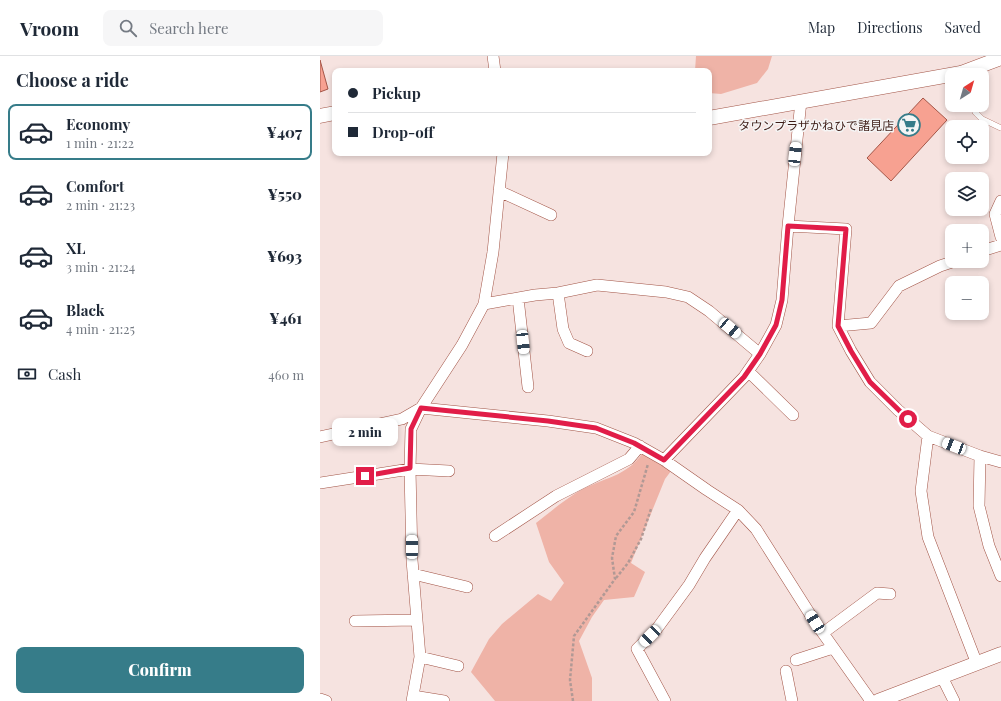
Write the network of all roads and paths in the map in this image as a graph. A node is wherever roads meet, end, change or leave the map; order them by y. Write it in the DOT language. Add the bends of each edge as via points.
graph roads {
  1 [pos="493,56"];
  2 [pos="1001,58"];
  3 [pos="495,68"];
  4 [pos="801,101"];
  5 [pos="976,112"];
  6 [pos="332,114"];
  7 [pos="320,116"];
  8 [pos="712,117"];
  9 [pos="1001,128"];
  10 [pos="503,156"];
  11 [pos="499,191"];
  12 [pos="1001,201"];
  13 [pos="551,215"];
  14 [pos="788,226"];
  15 [pos="1001,237"];
  16 [pos="1001,245"];
  17 [pos="989,249"];
  18 [pos="945,264"];
  19 [pos="558,293"];
  20 [pos="518,298"];
  21 [pos="484,304"];
  22 [pos="838,326"];
  23 [pos="587,351"];
  24 [pos="760,354"];
  25 [pos="748,371"];
  26 [pos="528,387"];
  27 [pos="421,408"];
  28 [pos="794,415"];
  29 [pos="928,436"];
  30 [pos="320,437"];
  31 [pos="640,446"];
  32 [pos="652,453"];
  33 [pos="980,456"];
  34 [pos="664,460"];
  35 [pos="1001,462"];
  36 [pos="410,468"];
  37 [pos="449,471"];
  38 [pos="320,483"];
  39 [pos="651,509"];
  40 [pos="738,510"];
  41 [pos="495,536"];
  42 [pos="413,574"];
  43 [pos="1001,576"];
  44 [pos="616,579"];
  45 [pos="467,588"];
  46 [pos="890,594"];
  47 [pos="417,620"];
  48 [pos="355,621"];
  49 [pos="823,633"];
  50 [pos="833,648"];
  51 [pos="1001,654"];
  52 [pos="420,657"];
  53 [pos="796,660"];
  54 [pos="977,664"];
  55 [pos="458,666"];
  56 [pos="786,671"];
  57 [pos="942,677"];
  58 [pos="320,699"];
  59 [pos="413,699"];
  60 [pos="326,701"];
  61 [pos="444,701"];
  62 [pos="573,701"];
  63 [pos="665,701"];
  64 [pos="792,701"];
  65 [pos="871,701"];
  66 [pos="878,701"];
  67 [pos="954,701"];
  1 -- 3 [label="street"];
  2 -- 4 [label="street" via="961,73"];
  4 -- 8 [label="street"];
  4 -- 14 [label="street"];
  5 -- 9 [label="lane" via="982,119"];
  6 -- 7 [label="street"];
  10 -- 11 [label="street"];
  11 -- 13 [label="street"];
  11 -- 21 [label="street" via="493,252"];
  12 -- 15 [label="street" via="995,214"];
  14 -- 22 [label="street" via="846,229"];
  14 -- 24 [label="street" via="782,300 776,325"];
  16 -- 17 [label="street"];
  18 -- 22 [label="street" via="899,286 871,323"];
  19 -- 20 [label="street"];
  19 -- 23 [label="street" via="563,329 569,343"];
  19 -- 24 [label="street" via="597,285 666,292 688,297 709,311"];
  20 -- 21 [label="street"];
  20 -- 26 [label="street"];
  21 -- 27 [label="street" via="462,345"];
  22 -- 29 [label="street" via="870,382"];
  24 -- 25 [label="street"];
  25 -- 28 [label="street"];
  25 -- 34 [label="street"];
  27 -- 30 [label="street" via="402,419"];
  27 -- 31 [label="street" via="596,428"];
  27 -- 36 [label="street" via="411,429"];
  29 -- 33 [label="street"];
  29 -- 54 [label="street" via="921,490 928,536"];
  31 -- 32 [label="street"];
  31 -- 41 [label="street" via="629,458 556,496"];
  32 -- 34 [label="street"];
  32 -- 44 [label="path" via="634,512 616,536 612,558"];
  33 -- 35 [label="street"];
  33 -- 43 [label="street" via="979,506 989,546"];
  34 -- 40 [label="street"];
  36 -- 37 [label="street"];
  36 -- 38 [label="street"];
  36 -- 42 [label="street"];
  39 -- 44 [label="path" via="641,539"];
  40 -- 49 [label="street" via="759,533"];
  40 -- 63 [label="street" via="656,630 636,649"];
  42 -- 45 [label="street"];
  42 -- 47 [label="street"];
  44 -- 62 [label="path" via="574,636 570,680"];
  46 -- 49 [label="street" via="877,593"];
  47 -- 48 [label="street"];
  47 -- 52 [label="street"];
  49 -- 50 [label="street"];
  50 -- 53 [label="street"];
  50 -- 65 [label="street"];
  51 -- 54 [label="street"];
  52 -- 55 [label="street"];
  52 -- 59 [label="street"];
  54 -- 57 [label="street"];
  56 -- 64 [label="street"];
  57 -- 66 [label="street"];
  57 -- 67 [label="street"];
  58 -- 60 [label="street"];
  59 -- 61 [label="street"];
}
